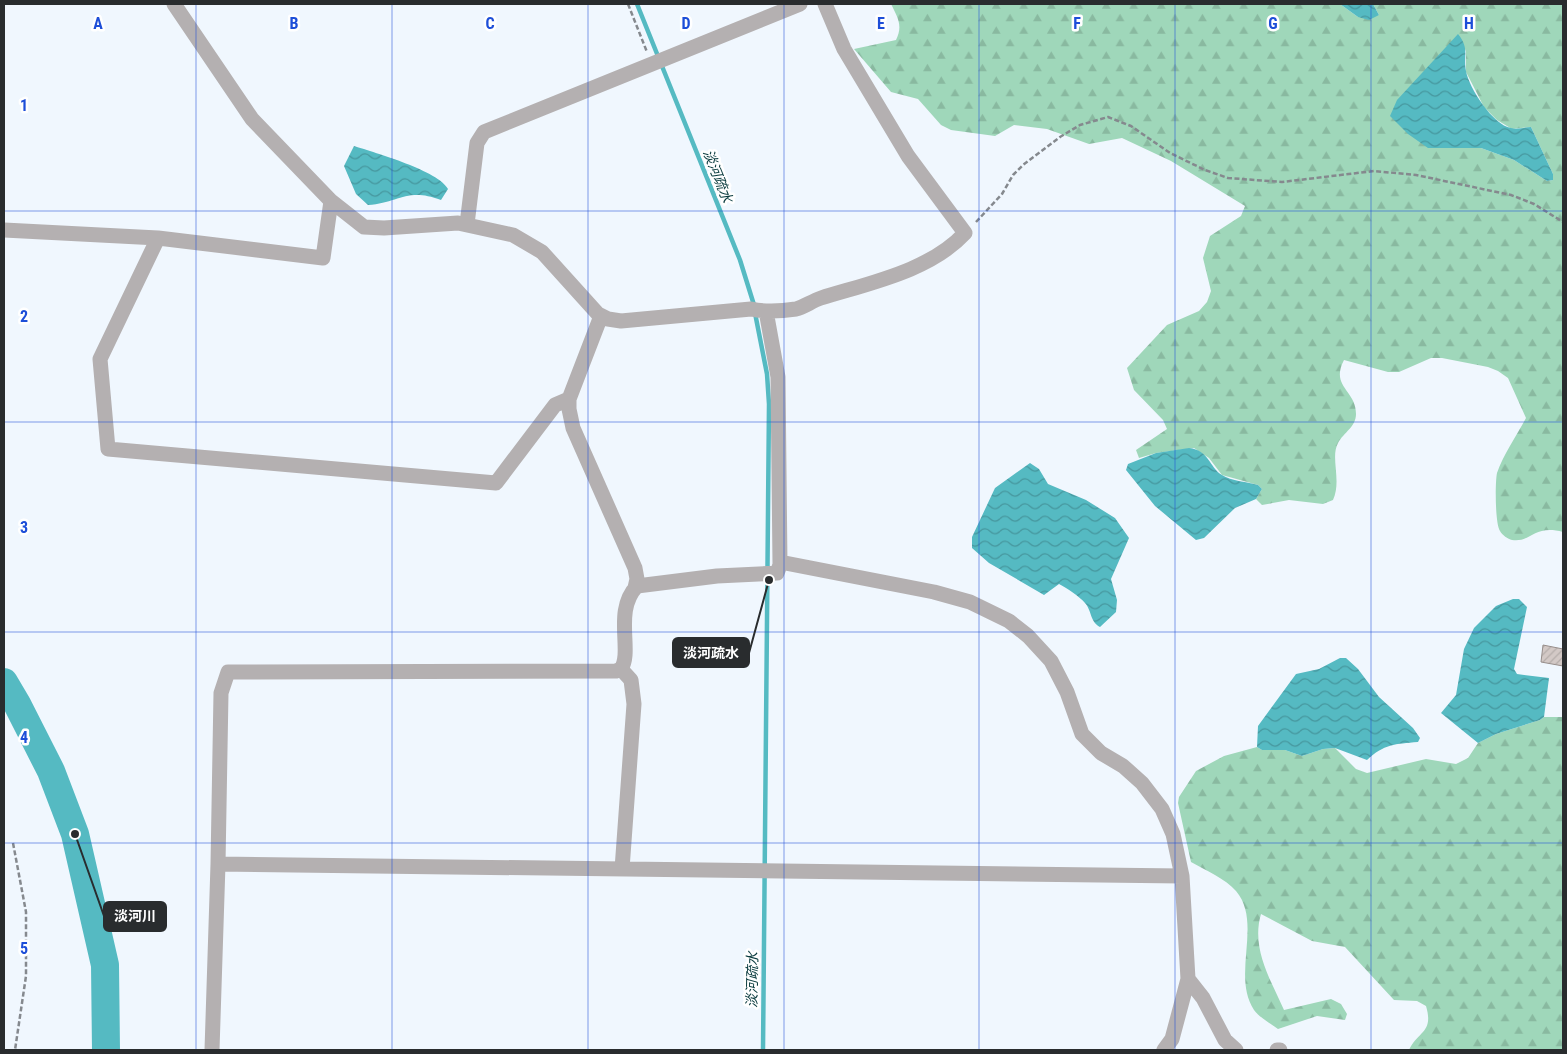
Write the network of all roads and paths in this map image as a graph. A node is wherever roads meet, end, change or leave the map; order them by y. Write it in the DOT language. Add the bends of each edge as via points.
graph roads {
  1 [pos="174,4"];
  2 [pos="628,4"];
  3 [pos="800,4"];
  4 [pos="825,4"];
  5 [pos="657,60"];
  6 [pos="331,202"];
  7 [pos="1563,222"];
  8 [pos="467,224"];
  9 [pos="4,230"];
  10 [pos="965,233"];
  11 [pos="158,238"];
  12 [pos="759,310"];
  13 [pos="601,316"];
  14 [pos="569,399"];
  15 [pos="772,570"];
  16 [pos="635,588"];
  17 [pos="622,669"];
  18 [pos="13,842"];
  19 [pos="218,864"];
  20 [pos="622,869"];
  21 [pos="1182,876"];
  22 [pos="1188,979"];
  23 [pos="15,1050"];
  24 [pos="212,1050"];
  25 [pos="1164,1050"];
  26 [pos="1236,1050"];
  1 -- 6 [label="street" via="252,120"];
  2 -- 5 [label="path"];
  3 -- 5 [label="street"];
  4 -- 10 [label="street" via="844,49 908,156"];
  5 -- 8 [label="street" via="482,134 476,144"];
  6 -- 8 [label="street" via="364,227"];
  6 -- 11 [label="street" via="322,258"];
  7 -- 10 [label="path" via="1534,204 1510,195 1416,175 1374,172 1282,182 1228,178 1170,153 1130,126 1108,117 1080,125 1023,165 1002,194"];
  8 -- 13 [label="street" via="513,235 542,252"];
  9 -- 11 [label="street"];
  10 -- 12 [label="street" via="938,255 898,273 796,309"];
  11 -- 14 [label="street" via="100,359 108,449 496,483 555,405"];
  12 -- 13 [label="street" via="628,320"];
  12 -- 15 [label="street" via="778,377"];
  13 -- 14 [label="street"];
  14 -- 16 [label="street" via="573,428 635,568"];
  15 -- 16 [label="street" via="659,582"];
  15 -- 21 [label="street" via="934,592 970,602 1009,621 1028,636 1051,662 1067,692 1082,734 1101,753 1123,766 1162,809 1173,834"];
  16 -- 17 [label="street" via="624,623 626,654"];
  17 -- 19 [label="street" via="606,673 228,672 221,693"];
  17 -- 20 [label="street" via="632,680 634,704"];
  18 -- 23 [label="path" via="26,912 26,976"];
  19 -- 20 [label="street"];
  19 -- 24 [label="street"];
  20 -- 21 [label="street"];
  21 -- 22 [label="street"];
  22 -- 25 [label="street" via="1172,1039"];
  22 -- 26 [label="street" via="1204,998 1225,1040"];
}
